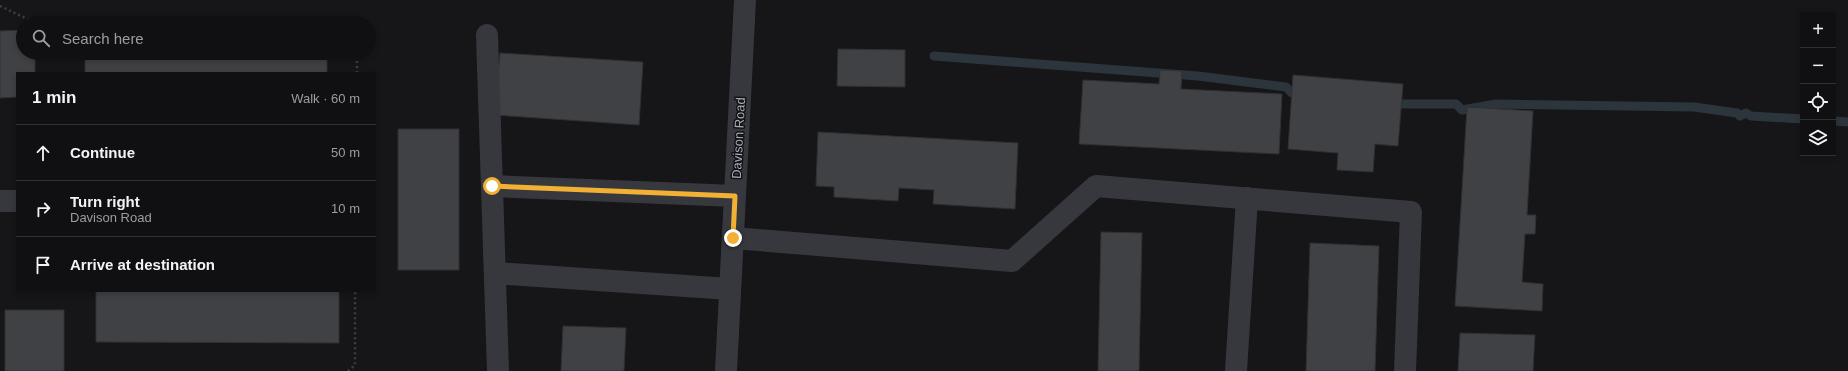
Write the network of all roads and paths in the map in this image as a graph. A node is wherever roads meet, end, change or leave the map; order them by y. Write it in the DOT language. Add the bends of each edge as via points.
graph roads {
  1 [pos="745,0"];
  2 [pos="0,6"];
  3 [pos="21,16"];
  4 [pos="487,35"];
  5 [pos="357,60"];
  6 [pos="356,72"];
  7 [pos="492,186"];
  8 [pos="735,196"];
  9 [pos="1247,198"];
  10 [pos="0,201"];
  11 [pos="16,201"];
  12 [pos="733,238"];
  13 [pos="495,273"];
  14 [pos="730,289"];
  15 [pos="355,292"];
  16 [pos="348,371"];
  17 [pos="498,371"];
  18 [pos="726,371"];
  19 [pos="1236,371"];
  20 [pos="1405,371"];
  1 -- 8 [label="street, Davison Road"];
  2 -- 3 [label="path"];
  4 -- 7 [label="street"];
  5 -- 6 [label="path"];
  7 -- 8 [label="street"];
  7 -- 13 [label="street"];
  8 -- 12 [label="street, Davison Road"];
  9 -- 12 [label="street" via="1096,186 1012,261"];
  9 -- 19 [label="street"];
  9 -- 20 [label="street" via="1412,212"];
  10 -- 11 [label="street"];
  12 -- 14 [label="street, Davison Road"];
  13 -- 14 [label="street"];
  13 -- 17 [label="street"];
  14 -- 18 [label="street, Davison Road"];
  15 -- 16 [label="path" via="355,365"];
}
